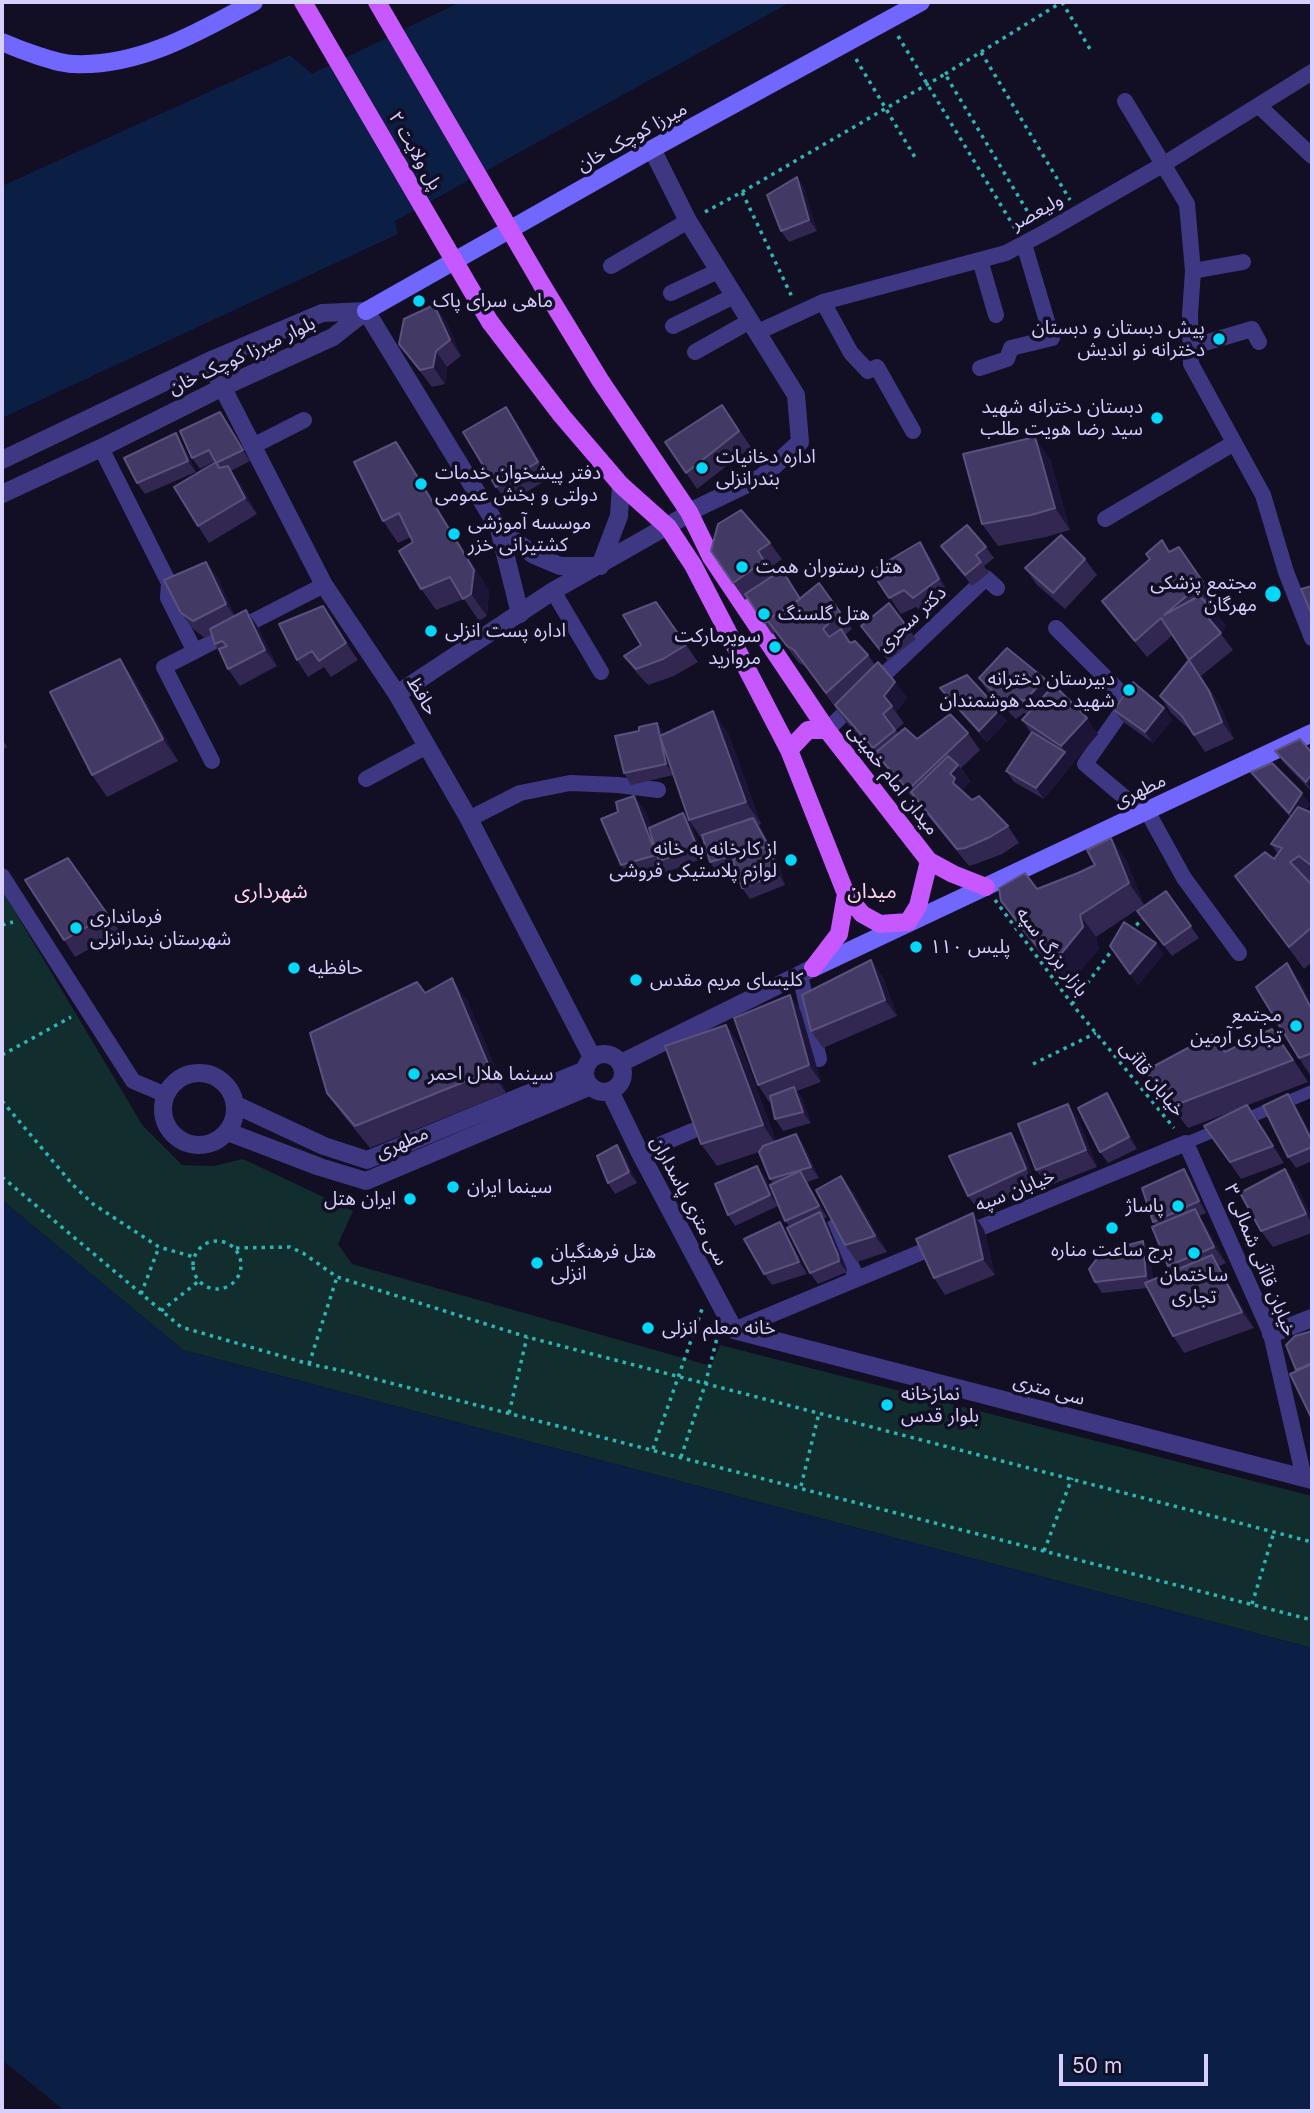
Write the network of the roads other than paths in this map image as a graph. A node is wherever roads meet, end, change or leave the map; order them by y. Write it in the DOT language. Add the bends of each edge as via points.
graph roads {
  1 [pos="254,2"];
  2 [pos="303,2"];
  3 [pos="377,2"];
  4 [pos="921,2"];
  5 [pos="2,42"];
  6 [pos="1312,72"];
  7 [pos="1125,101"];
  8 [pos="1259,106"];
  9 [pos="652,149"];
  10 [pos="1312,156"];
  11 [pos="1164,164"];
  12 [pos="688,221"];
  13 [pos="1024,244"];
  14 [pos="981,260"];
  15 [pos="1244,262"];
  16 [pos="611,266"];
  17 [pos="718,271"];
  18 [pos="1193,271"];
  19 [pos="671,293"];
  20 [pos="734,296"];
  21 [pos="823,302"];
  22 [pos="366,311"];
  23 [pos="996,315"];
  24 [pos="673,326"];
  25 [pos="754,327"];
  26 [pos="1259,342"];
  27 [pos="1191,347"];
  28 [pos="695,352"];
  29 [pos="209,361"];
  30 [pos="980,368"];
  31 [pos="223,387"];
  32 [pos="86,420"];
  33 [pos="304,420"];
  34 [pos="913,431"];
  35 [pos="1234,443"];
  36 [pos="253,446"];
  37 [pos="101,448"];
  38 [pos="2,460"];
  39 [pos="621,485"];
  40 [pos="2,494"];
  41 [pos="689,512"];
  42 [pos="1105,519"];
  43 [pos="667,527"];
  44 [pos="499,529"];
  45 [pos="600,566"];
  46 [pos="324,585"];
  47 [pos="997,588"];
  48 [pos="553,591"];
  49 [pos="520,614"];
  50 [pos="1056,628"];
  51 [pos="1312,638"];
  52 [pos="194,650"];
  53 [pos="601,672"];
  54 [pos="397,694"];
  55 [pos="827,730"];
  56 [pos="1312,733"];
  57 [pos="427,746"];
  58 [pos="789,750"];
  59 [pos="212,761"];
  60 [pos="366,779"];
  61 [pos="658,790"];
  62 [pos="1145,812"];
  63 [pos="469,819"];
  64 [pos="929,861"];
  65 [pos="2,876"];
  66 [pos="986,887"];
  67 [pos="846,894"];
  68 [pos="908,922"];
  69 [pos="1239,953"];
  70 [pos="806,972"];
  71 [pos="819,1059"];
  72 [pos="621,1063"];
  73 [pos="589,1071"];
  74 [pos="610,1091"];
  75 [pos="1312,1091"];
  76 [pos="166,1095"];
  77 [pos="236,1105"];
  78 [pos="692,1131"];
  79 [pos="228,1132"];
  80 [pos="1186,1143"];
  81 [pos="640,1153"];
  82 [pos="834,1227"];
  83 [pos="857,1279"];
  84 [pos="1312,1318"];
  85 [pos="734,1330"];
  86 [pos="1271,1334"];
  87 [pos="1308,1479"];
  1 -- 5 [label="main road" via="167,46 118,62 71,65"];
  2 -- 39 [label="main road, پل ولایت ۲, bridge" via="491,322"];
  3 -- 41 [label="main road, bridge" via="600,380"];
  4 -- 9 [label="main road, میرزا کوچک خان"];
  6 -- 8 [label="street, ولیعصر"];
  7 -- 11 [label="street"];
  8 -- 10 [label="street"];
  8 -- 11 [label="street, ولیعصر"];
  9 -- 12 [label="street"];
  9 -- 22 [label="main road, میرزا کوچک خان"];
  11 -- 13 [label="street, ولیعصر"];
  11 -- 18 [label="street" via="1187,204"];
  12 -- 16 [label="street"];
  12 -- 17 [label="street"];
  13 -- 14 [label="street, ولیعصر"];
  13 -- 30 [label="street" via="1052,338 1011,348 1007,359"];
  14 -- 21 [label="street, ولیعصر"];
  14 -- 23 [label="street"];
  15 -- 18 [label="street"];
  17 -- 19 [label="street"];
  17 -- 20 [label="street"];
  18 -- 27 [label="street"];
  20 -- 24 [label="street"];
  20 -- 25 [label="street"];
  21 -- 25 [label="street, ولیعصر"];
  21 -- 34 [label="street" via="851,353 868,372 877,367"];
  22 -- 29 [label="street, بلوار میرزا کوچک خان" via="322,313"];
  22 -- 31 [label="street, بلوار میرزا کوچک خان" via="333,337"];
  22 -- 44 [label="street"];
  25 -- 28 [label="street, ولیعصر"];
  25 -- 41 [label="street" via="796,395 800,442 762,477"];
  26 -- 27 [label="street" via="1252,330"];
  27 -- 35 [label="street" via="1191,364"];
  29 -- 31 [label="street, حافظ"];
  29 -- 32 [label="street, بلوار میرزا کوچک خان"];
  31 -- 36 [label="street, حافظ"];
  31 -- 37 [label="street, بلوار میرزا کوچک خان"];
  32 -- 37 [label="street"];
  32 -- 38 [label="street, بلوار میرزا کوچک خان"];
  33 -- 36 [label="street"];
  35 -- 42 [label="street"];
  35 -- 51 [label="street" via="1263,495"];
  36 -- 46 [label="street, حافظ"];
  37 -- 40 [label="street, بلوار میرزا کوچک خان"];
  37 -- 52 [label="street" via="169,583 168,598"];
  39 -- 43 [label="main road, پل ولایت ۲"];
  39 -- 45 [label="street" via="619,516"];
  41 -- 43 [label="street"];
  41 -- 55 [label="main road" via="711,556"];
  43 -- 45 [label="street"];
  43 -- 58 [label="main road, پل ولایت ۲" via="693,565"];
  44 -- 45 [label="street" via="534,555 560,566"];
  44 -- 49 [label="street"];
  45 -- 48 [label="street"];
  46 -- 52 [label="street"];
  46 -- 54 [label="street, حافظ"];
  47 -- 55 [label="street, دکتر سحری" via="986,578"];
  48 -- 49 [label="street"];
  48 -- 53 [label="street"];
  49 -- 54 [label="street"];
  50 -- 62 [label="street" via="1129,701 1085,764"];
  52 -- 59 [label="street" via="164,667"];
  54 -- 57 [label="street, حافظ"];
  55 -- 58 [label="main road, میدان امام خمینی" via="808,730"];
  55 -- 64 [label="main road, میدان امام خمینی"];
  56 -- 62 [label="main road, مطهری"];
  57 -- 60 [label="street"];
  57 -- 63 [label="street, حافظ"];
  58 -- 67 [label="main road"];
  61 -- 63 [label="street" via="570,783 520,793"];
  62 -- 66 [label="main road, مطهری"];
  62 -- 69 [label="street" via="1184,878"];
  63 -- 73 [label="street, حافظ"];
  64 -- 66 [label="main road"];
  64 -- 68 [label="main road, میدان امام خمینی" via="918,906"];
  65 -- 76 [label="street" via="134,1081"];
  66 -- 68 [label="main road, مطهری"];
  67 -- 68 [label="main road" via="862,914 880,924"];
  67 -- 70 [label="main road" via="839,934"];
  68 -- 70 [label="main road"];
  70 -- 71 [label="street"];
  70 -- 72 [label="street"];
  72 -- 73 [label="street" via="600,1054"];
  72 -- 74 [label="street" via="622,1080"];
  73 -- 74 [label="street" via="602,1092"];
  73 -- 77 [label="street, مطهری" via="367,1160 324,1146"];
  73 -- 79 [label="street, مطهری" via="366,1181"];
  74 -- 81 [label="street, سی متری پاسداران"];
  75 -- 80 [label="street, خیابان سپه"];
  76 -- 77 [label="street" via="186,1075 205,1073 222,1080"];
  76 -- 79 [label="street" via="163,1113 177,1138 204,1145"];
  77 -- 79 [label="street"];
  78 -- 81 [label="street"];
  80 -- 83 [label="street, خیابان سپه"];
  80 -- 86 [label="street, خیابان قاآنی شمالی ۳"];
  81 -- 85 [label="street, سی متری پاسداران"];
  82 -- 83 [label="street"];
  83 -- 85 [label="street, خیابان سپه"];
  84 -- 86 [label="street"];
  85 -- 87 [label="street, سی متری"];
  86 -- 87 [label="street, خیابان قاآنی شمالی ۳"];
}
